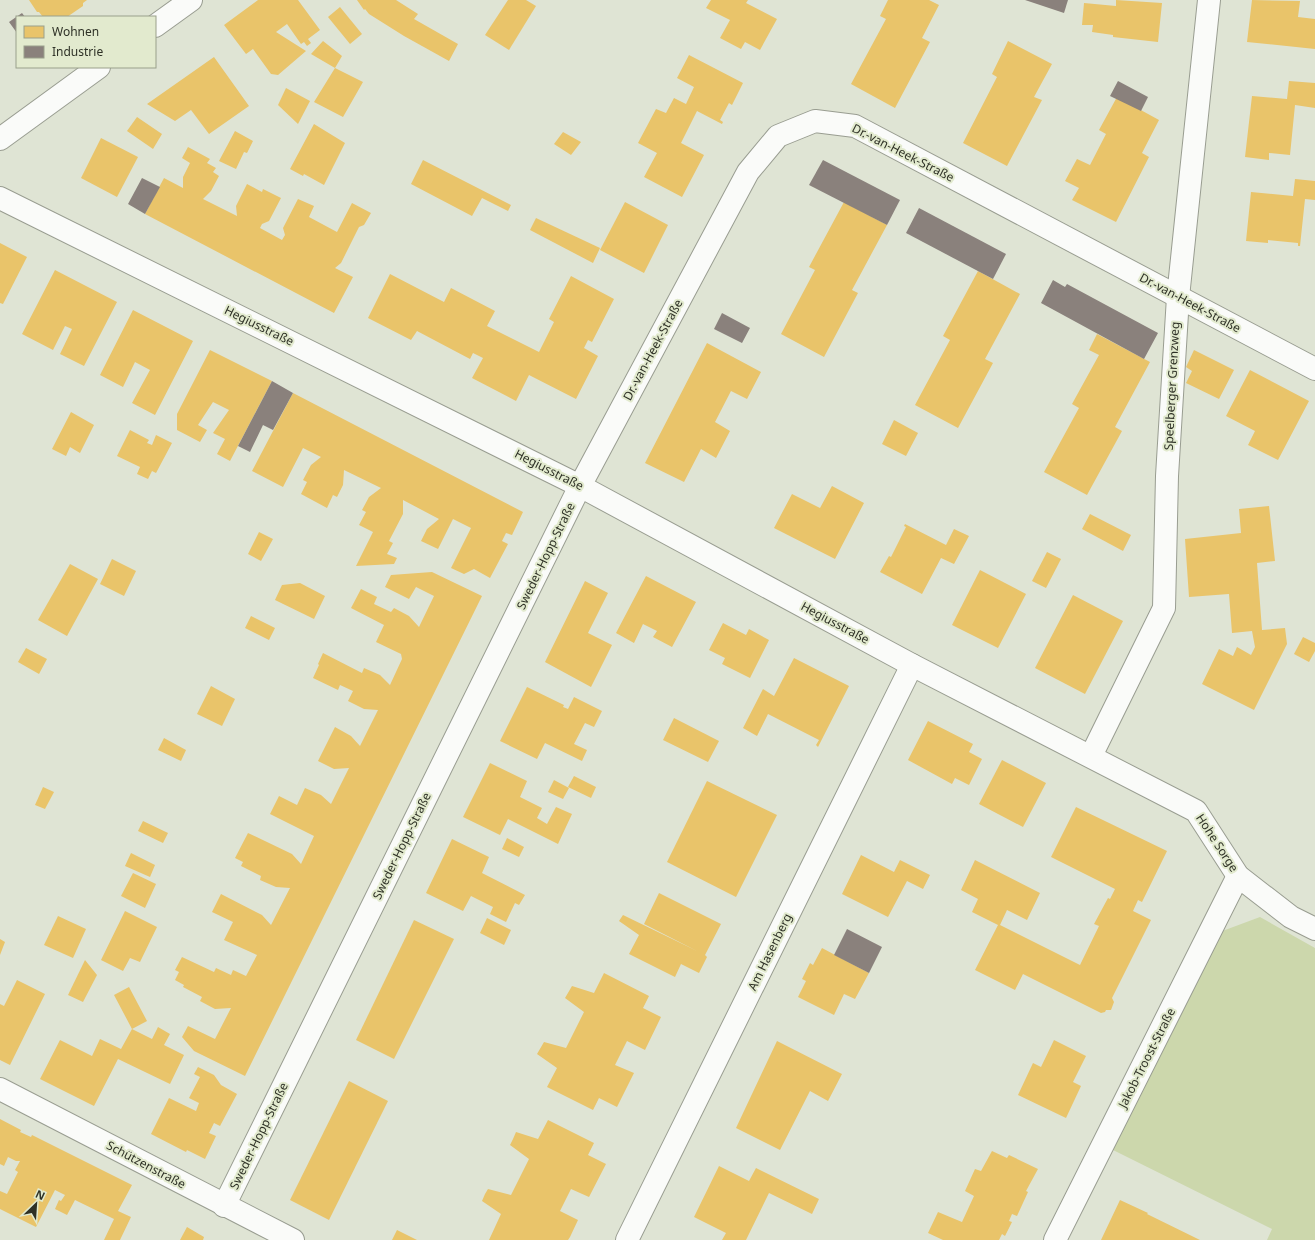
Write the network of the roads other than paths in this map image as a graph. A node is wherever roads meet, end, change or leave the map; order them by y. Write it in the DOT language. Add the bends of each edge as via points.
graph roads {
  1 [pos="191,0"];
  2 [pos="1209,0"];
  3 [pos="156,25"];
  4 [pos="98,68"];
  5 [pos="0,139"];
  6 [pos="0,198"];
  7 [pos="1178,297"];
  8 [pos="1315,369"];
  9 [pos="580,486"];
  10 [pos="912,665"];
  11 [pos="1091,756"];
  12 [pos="1238,876"];
  13 [pos="1315,929"];
  14 [pos="0,1089"];
  15 [pos="224,1206"];
  16 [pos="293,1240"];
  17 [pos="627,1240"];
  18 [pos="1055,1240"];
  1 -- 3 [label="street"];
  2 -- 7 [label="street, Speelberger Grenzweg"];
  4 -- 5 [label="street"];
  6 -- 9 [label="street, Hegiusstraße"];
  7 -- 8 [label="street, Dr.-van-Heek-Straße"];
  7 -- 9 [label="street, Dr.-van-Heek-Straße" via="855,126 815,121 778,136 748,172"];
  7 -- 11 [label="street, Speelberger Grenzweg" via="1167,476 1164,608"];
  9 -- 10 [label="street, Hegiusstraße"];
  9 -- 15 [label="street, Sweder-Hopp-Straße"];
  10 -- 11 [label="street, Hegiusstraße"];
  10 -- 17 [label="street, Am Hasenberg"];
  11 -- 12 [label="street, Hohe Sorge" via="1196,811"];
  12 -- 13 [label="street, Hohe Sorge" via="1291,917"];
  12 -- 18 [label="street, Jakob-Troost-Straße"];
  14 -- 15 [label="street, Schützenstraße"];
  15 -- 16 [label="street, Schützenstraße"];
}
